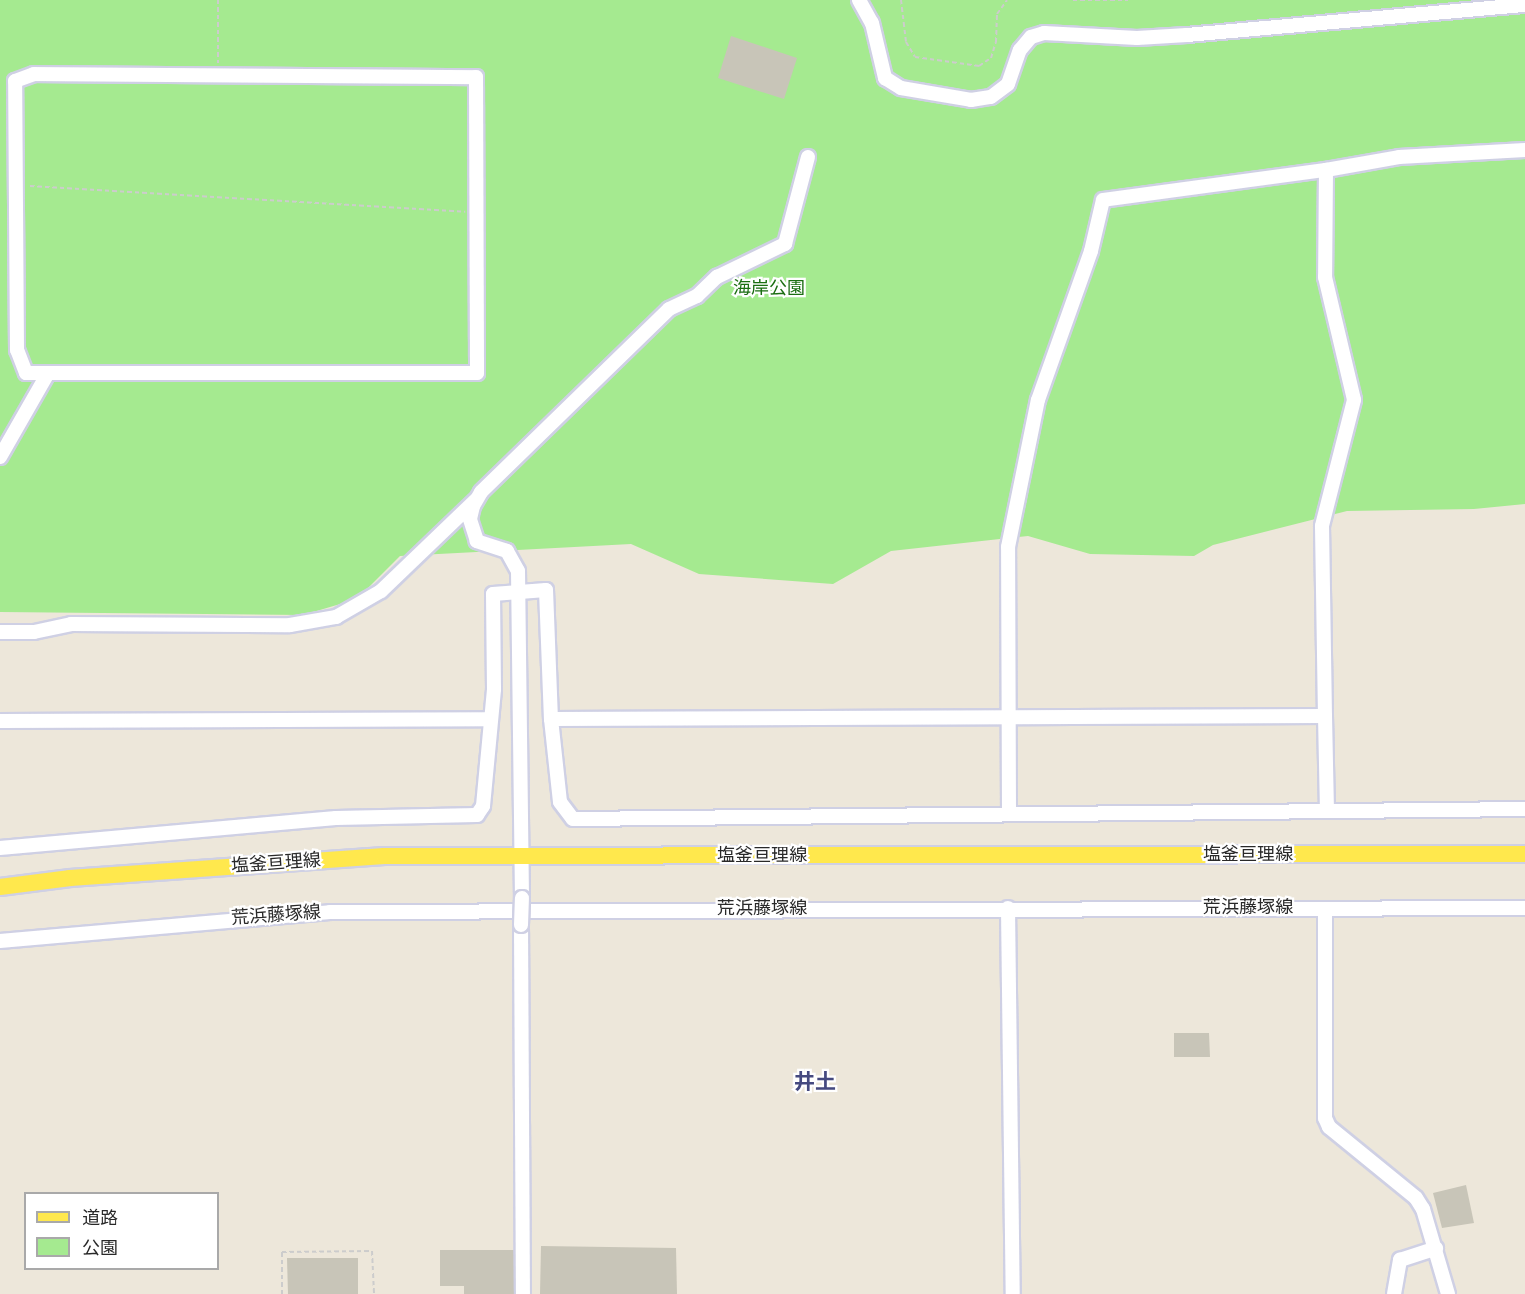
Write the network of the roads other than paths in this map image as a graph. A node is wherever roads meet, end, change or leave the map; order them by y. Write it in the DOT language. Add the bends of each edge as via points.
graph roads {
  1 [pos="859,0"];
  2 [pos="1525,5"];
  3 [pos="1525,150"];
  4 [pos="808,157"];
  5 [pos="1326,170"];
  6 [pos="47,375"];
  7 [pos="0,457"];
  8 [pos="477,500"];
  9 [pos="519,592"];
  10 [pos="0,632"];
  11 [pos="1325,716"];
  12 [pos="1009,717"];
  13 [pos="491,719"];
  14 [pos="551,720"];
  15 [pos="0,721"];
  16 [pos="1525,809"];
  17 [pos="1326,811"];
  18 [pos="1009,813"];
  19 [pos="0,848"];
  20 [pos="1525,854"];
  21 [pos="522,855"];
  22 [pos="0,887"];
  23 [pos="1008,908"];
  24 [pos="1525,908"];
  25 [pos="1325,909"];
  26 [pos="0,941"];
  27 [pos="1436,1248"];
  28 [pos="523,1294"];
  29 [pos="1013,1294"];
  30 [pos="1394,1294"];
  31 [pos="1448,1294"];
  1 -- 2 [label="street" via="872,23 885,78 901,88 971,100 991,97 1008,84 1020,50 1030,37 1044,33 1177,36"];
  3 -- 5 [label="street" via="1399,157"];
  4 -- 8 [label="street" via="785,244 717,277 697,296 669,309"];
  5 -- 11 [label="street" via="1325,277 1354,400 1322,526"];
  5 -- 12 [label="street" via="1103,200 1091,251 1038,400 1008,547"];
  6 -- 6 [label="street" via="26,373 17,350 15,81 34,74 476,77 477,373"];
  6 -- 7 [label="street"];
  8 -- 9 [label="street" via="470,519 477,541 507,551 514,559"];
  8 -- 10 [label="street" via="381,591 336,617 290,625 71,624 34,632"];
  9 -- 13 [label="street" via="493,594"];
  9 -- 14 [label="street" via="546,590"];
  9 -- 21 [label="street"];
  11 -- 12 [label="street"];
  11 -- 17 [label="street"];
  12 -- 14 [label="street"];
  12 -- 18 [label="street"];
  13 -- 15 [label="street"];
  13 -- 19 [label="street" via="483,806 473,816 336,818"];
  14 -- 18 [label="street" via="560,802 573,819"];
  16 -- 17 [label="street"];
  17 -- 18 [label="street"];
  20 -- 21 [label="main road, 塩釜亘理線"];
  21 -- 22 [label="main road, 塩釜亘理線" via="384,856 70,878"];
  21 -- 28 [label="street, bridge"];
  23 -- 25 [label="street, 荒浜藤塚線"];
  23 -- 26 [label="street, 荒浜藤塚線" via="330,912"];
  23 -- 29 [label="street"];
  24 -- 25 [label="street, 荒浜藤塚線"];
  25 -- 27 [label="street" via="1325,1118 1329,1127 1416,1198"];
  27 -- 30 [label="street" via="1400,1260"];
  27 -- 31 [label="street"];
}
